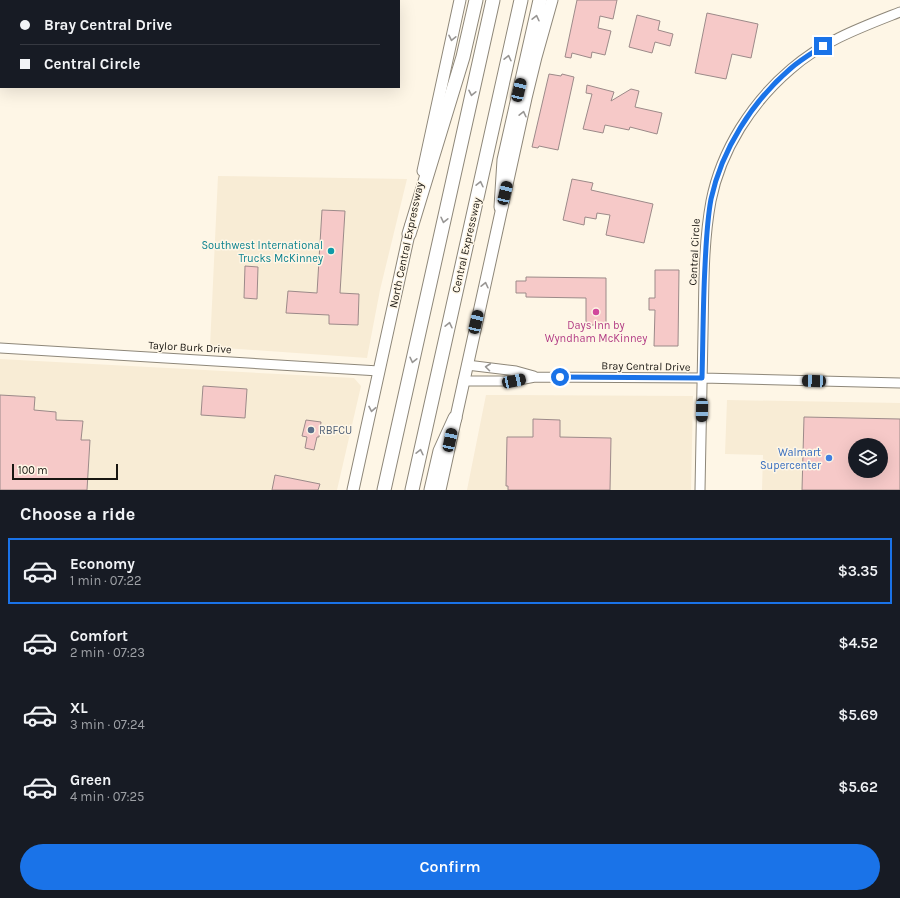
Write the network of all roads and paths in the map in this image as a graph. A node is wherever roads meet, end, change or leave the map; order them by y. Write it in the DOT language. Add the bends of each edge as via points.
graph roads {
  1 [pos="460,0"];
  2 [pos="476,0"];
  3 [pos="493,0"];
  4 [pos="521,0"];
  5 [pos="540,0"];
  6 [pos="552,0"];
  7 [pos="900,12"];
  8 [pos="501,207"];
  9 [pos="409,234"];
  10 [pos="0,348"];
  11 [pos="467,365"];
  12 [pos="379,371"];
  13 [pos="535,377"];
  14 [pos="702,378"];
  15 [pos="464,381"];
  16 [pos="900,383"];
  17 [pos="455,418"];
  18 [pos="353,490"];
  19 [pos="384,490"];
  20 [pos="412,490"];
  21 [pos="431,490"];
  22 [pos="440,490"];
  23 [pos="700,490"];
  1 -- 9 [label="main road, North Central Expressway, one-way"];
  2 -- 9 [label="highway" via="463,57"];
  3 -- 19 [label="highway, one-way"];
  20 -- 4 [label="highway, Central Expressway, one-way"];
  8 -- 5 [label="highway, one-way" via="504,160"];
  8 -- 6 [label="main road, one-way"];
  7 -- 14 [label="street, Central Circle" via="847,33 791,68 756,105 729,149 715,185 708,215"];
  11 -- 8 [label="main road, one-way"];
  9 -- 12 [label="main road, North Central Expressway"];
  10 -- 12 [label="street, Taylor Burk Drive"];
  13 -- 11 [label="street, Bray Central Drive, one-way" via="516,371"];
  11 -- 15 [label="main road"];
  12 -- 18 [label="main road, North Central Expressway, one-way"];
  13 -- 14 [label="street, Bray Central Drive"];
  13 -- 15 [label="street, Bray Central Drive" via="514,381"];
  14 -- 16 [label="street, Bray Central Drive"];
  14 -- 23 [label="street, Central Circle"];
  15 -- 17 [label="main road"];
  17 -- 21 [label="highway" via="440,451"];
  17 -- 22 [label="main road"];
}
